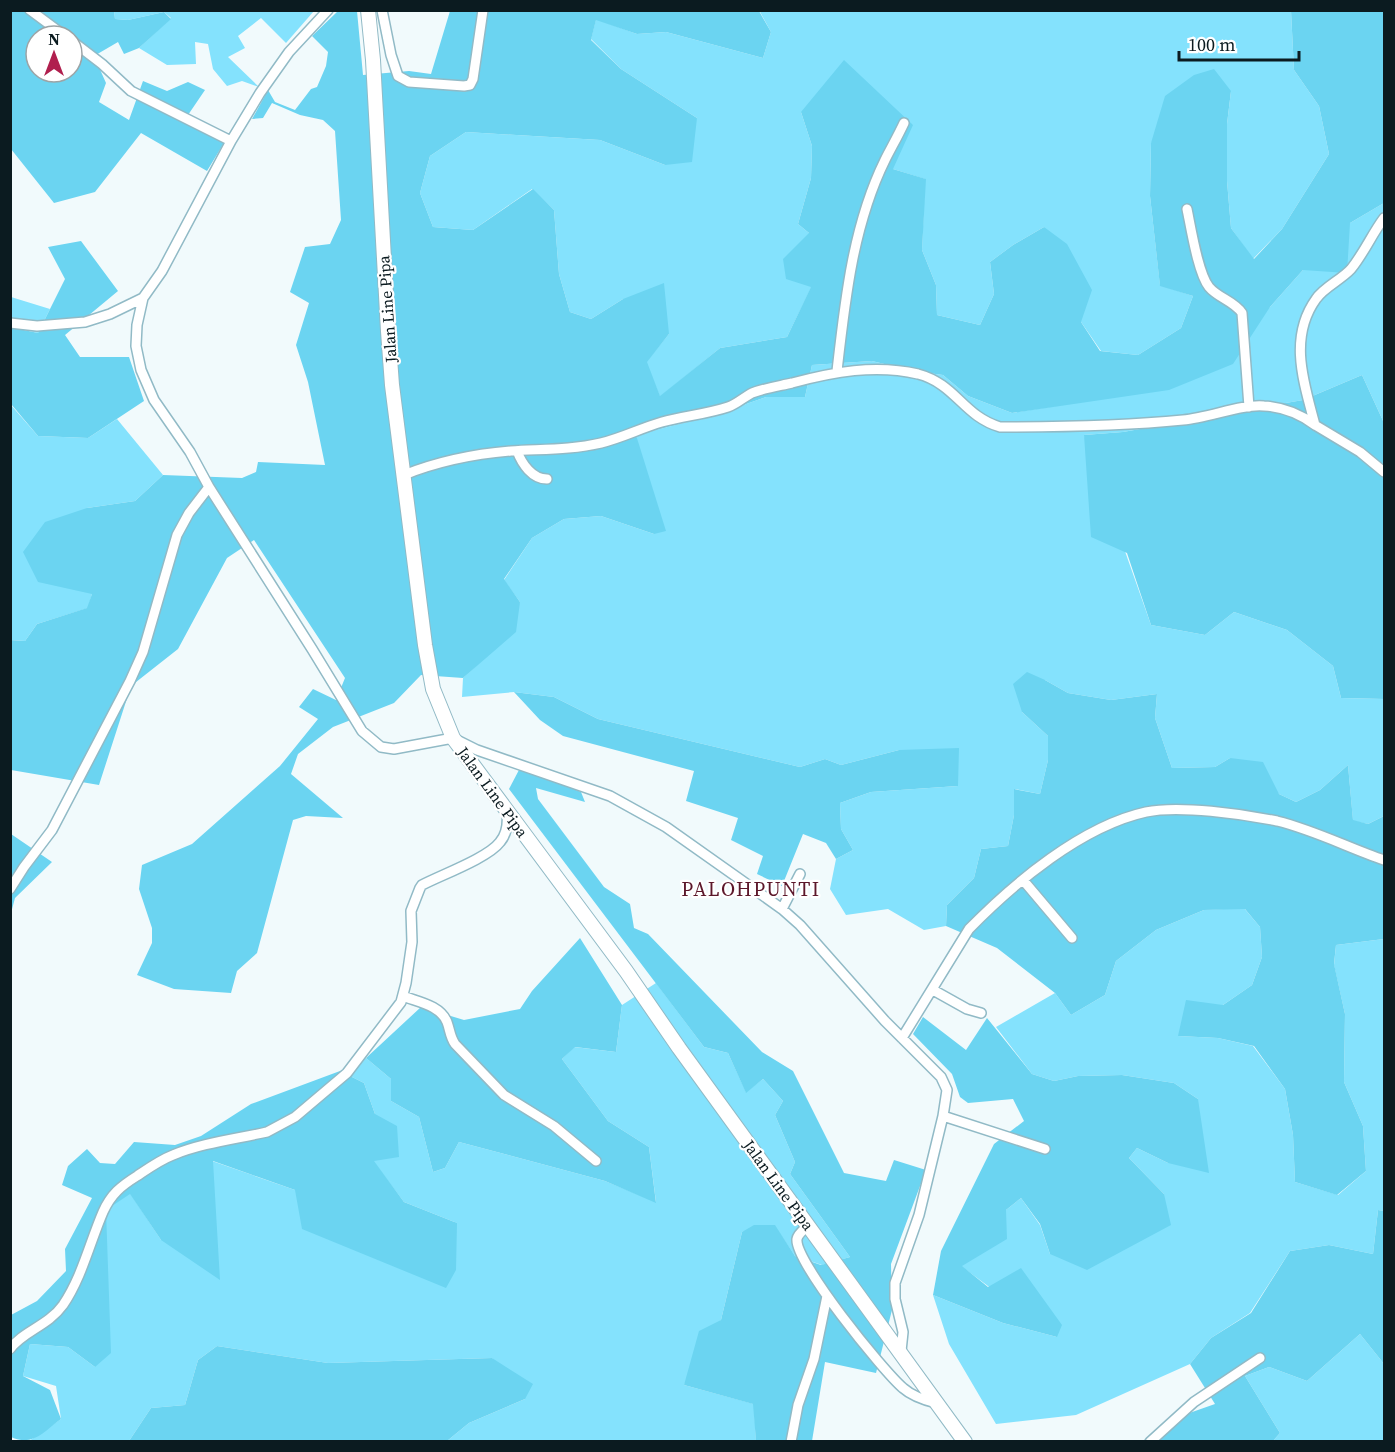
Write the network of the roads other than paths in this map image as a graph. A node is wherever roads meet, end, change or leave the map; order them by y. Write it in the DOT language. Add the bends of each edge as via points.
graph roads {
  1 [pos="30,10"];
  2 [pos="328,10"];
  3 [pos="368,10"];
  4 [pos="382,10"];
  5 [pos="483,10"];
  6 [pos="49,24"];
  7 [pos="84,50"];
  8 [pos="904,123"];
  9 [pos="231,141"];
  10 [pos="1187,209"];
  11 [pos="1384,218"];
  12 [pos="143,298"];
  13 [pos="10,323"];
  14 [pos="837,371"];
  15 [pos="1249,407"];
  16 [pos="1315,425"];
  17 [pos="517,451"];
  18 [pos="1384,472"];
  19 [pos="404,475"];
  20 [pos="547,479"];
  21 [pos="209,487"];
  22 [pos="453,738"];
  23 [pos="507,812"];
  24 [pos="1384,860"];
  25 [pos="800,874"];
  26 [pos="1023,880"];
  27 [pos="10,890"];
  28 [pos="782,909"];
  29 [pos="1072,939"];
  30 [pos="933,990"];
  31 [pos="403,996"];
  32 [pos="981,1013"];
  33 [pos="902,1038"];
  34 [pos="943,1116"];
  35 [pos="1045,1149"];
  36 [pos="596,1161"];
  37 [pos="809,1225"];
  38 [pos="827,1296"];
  39 [pos="10,1349"];
  40 [pos="901,1351"];
  41 [pos="1260,1358"];
  42 [pos="936,1403"];
  43 [pos="791,1442"];
  44 [pos="965,1442"];
  45 [pos="1150,1442"];
  1 -- 6 [label="street"];
  2 -- 9 [label="street" via="278,67"];
  3 -- 19 [label="main road, Jalan Line Pipa" via="392,385"];
  4 -- 5 [label="street" via="398,76 409,82 464,86 473,79"];
  7 -- 9 [label="street" via="131,91"];
  8 -- 14 [label="street" via="870,198 855,250"];
  9 -- 12 [label="street" via="162,271"];
  10 -- 15 [label="street" via="1207,284 1242,313"];
  11 -- 16 [label="street" via="1351,269 1316,298 1303,325 1301,374"];
  12 -- 13 [label="street" via="85,322 37,326"];
  12 -- 21 [label="street" via="136,335 141,370 154,400"];
  14 -- 15 [label="street" via="918,374 938,381 978,418 1000,427 1175,421"];
  14 -- 17 [label="street" via="762,390 727,407 664,421 617,440"];
  15 -- 16 [label="street" via="1289,411"];
  16 -- 18 [label="street" via="1360,452"];
  17 -- 19 [label="street" via="432,464"];
  17 -- 20 [label="street" via="538,479"];
  19 -- 22 [label="main road, Jalan Line Pipa" via="430,677"];
  21 -- 22 [label="street" via="362,731 381,747 394,749"];
  21 -- 27 [label="street" via="177,535 143,651 130,681 57,820"];
  22 -- 23 [label="main road, Jalan Line Pipa"];
  22 -- 28 [label="street" via="624,802 666,826"];
  23 -- 31 [label="street" via="507,828 497,845 420,888 411,911 412,942"];
  23 -- 37 [label="main road, Jalan Line Pipa"];
  24 -- 26 [label="street" via="1279,822 1165,810 1108,825 1078,840"];
  25 -- 28 [label="street"];
  26 -- 29 [label="street"];
  26 -- 30 [label="street" via="969,929"];
  28 -- 33 [label="street"];
  30 -- 32 [label="street"];
  30 -- 33 [label="street"];
  31 -- 36 [label="street" via="437,1009 447,1021 455,1044 504,1095 554,1126"];
  31 -- 39 [label="street" via="347,1073 295,1117 267,1132 171,1155 122,1184 104,1210 63,1304 49,1320"];
  33 -- 34 [label="street" via="941,1077 947,1090"];
  34 -- 35 [label="street"];
  34 -- 40 [label="street" via="919,1215 895,1283 903,1332"];
  37 -- 38 [label="street" via="798,1235 798,1247"];
  37 -- 40 [label="main road, Jalan Line Pipa"];
  38 -- 42 [label="street" via="902,1388"];
  38 -- 43 [label="street"];
  40 -- 42 [label="main road, Jalan Line Pipa"];
  41 -- 45 [label="street" via="1194,1402"];
  42 -- 44 [label="main road, Jalan Line Pipa"];
}
